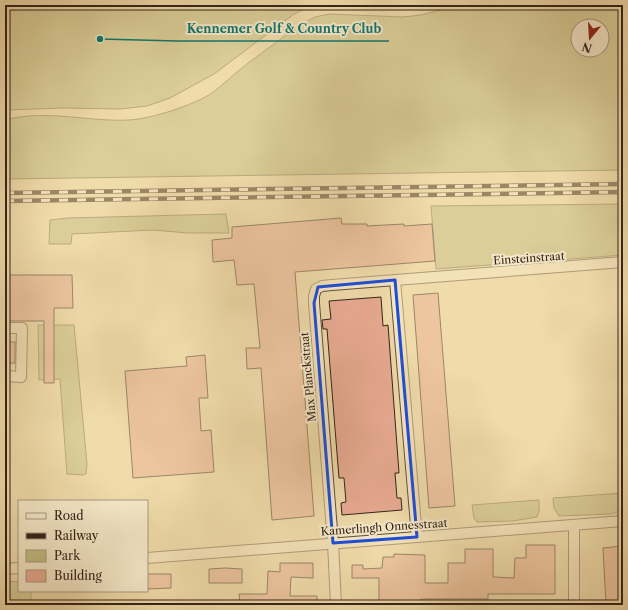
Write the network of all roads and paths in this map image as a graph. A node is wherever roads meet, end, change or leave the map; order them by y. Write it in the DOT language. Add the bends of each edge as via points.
graph roads {
  1 [pos="623,262"];
  2 [pos="437,277"];
  3 [pos="395,280"];
  4 [pos="9,328"];
  5 [pos="5,376"];
  6 [pos="623,521"];
  7 [pos="574,524"];
  8 [pos="416,537"];
  9 [pos="333,543"];
  10 [pos="148,558"];
  11 [pos="18,568"];
  12 [pos="5,569"];
  13 [pos="336,605"];
  14 [pos="574,605"];
  1 -- 2 [label="street, Einsteinstraat"];
  2 -- 3 [label="street, Max Planckstraat"];
  3 -- 8 [label="street"];
  3 -- 9 [label="street, Max Planckstraat" via="322,286 314,293"];
  4 -- 5 [label="street" via="22,328 21,377"];
  6 -- 7 [label="street, Kamerlingh Onnesstraat"];
  7 -- 8 [label="street, Kamerlingh Onnesstraat"];
  7 -- 14 [label="street"];
  8 -- 9 [label="street, Kamerlingh Onnesstraat"];
  9 -- 10 [label="street, Kamerlingh Onnesstraat"];
  9 -- 13 [label="street"];
  11 -- 12 [label="street"];
}
